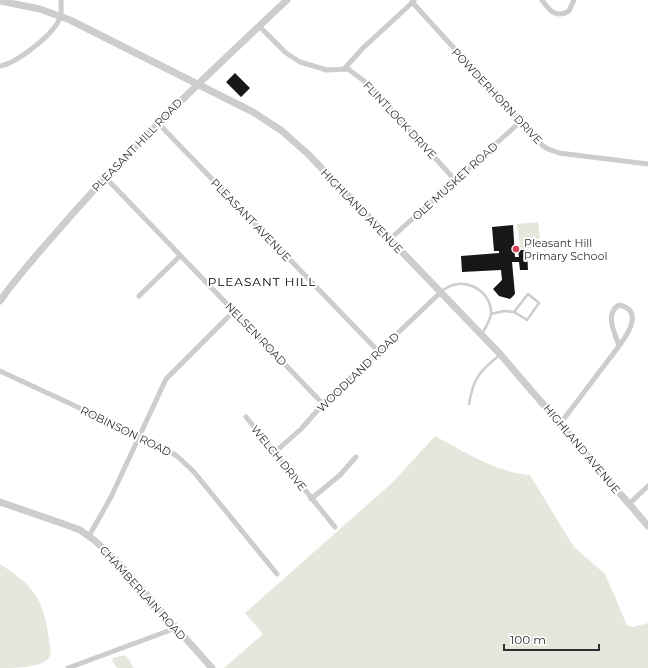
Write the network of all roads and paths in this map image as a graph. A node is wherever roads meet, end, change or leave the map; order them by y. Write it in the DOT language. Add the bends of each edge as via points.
graph roads {
  1 [pos="61,0"];
  2 [pos="287,0"];
  3 [pos="542,0"];
  4 [pos="574,0"];
  5 [pos="0,1"];
  6 [pos="413,1"];
  7 [pos="61,16"];
  8 [pos="259,26"];
  9 [pos="0,66"];
  10 [pos="344,68"];
  11 [pos="197,83"];
  12 [pos="157,122"];
  13 [pos="520,122"];
  14 [pos="648,164"];
  15 [pos="105,178"];
  16 [pos="456,180"];
  17 [pos="390,239"];
  18 [pos="180,256"];
  19 [pos="441,292"];
  20 [pos="139,296"];
  21 [pos="0,301"];
  22 [pos="234,311"];
  23 [pos="514,312"];
  24 [pos="491,314"];
  25 [pos="482,335"];
  26 [pos="619,346"];
  27 [pos="379,352"];
  28 [pos="500,354"];
  29 [pos="0,370"];
  30 [pos="323,404"];
  31 [pos="469,404"];
  32 [pos="246,417"];
  33 [pos="560,424"];
  34 [pos="138,435"];
  35 [pos="274,453"];
  36 [pos="356,457"];
  37 [pos="648,486"];
  38 [pos="311,499"];
  39 [pos="0,502"];
  40 [pos="629,504"];
  41 [pos="648,526"];
  42 [pos="335,527"];
  43 [pos="89,536"];
  44 [pos="276,574"];
  45 [pos="176,628"];
  46 [pos="68,668"];
  47 [pos="212,668"];
  1 -- 7 [label="street"];
  2 -- 8 [label="street, PLEASANT HILL ROAD"];
  3 -- 4 [label="street" via="551,11 558,14 569,11"];
  5 -- 7 [label="street, HIGHLAND AVENUE"];
  6 -- 10 [label="street"];
  6 -- 13 [label="street, POWDERHORN DRIVE"];
  7 -- 9 [label="street" via="52,29 26,53 13,62"];
  7 -- 11 [label="street, HIGHLAND AVENUE"];
  8 -- 10 [label="street" via="286,53 300,62 327,70"];
  8 -- 11 [label="street, PLEASANT HILL ROAD"];
  10 -- 16 [label="street, FLINTLOCK DRIVE" via="356,74 377,92"];
  11 -- 12 [label="street, PLEASANT HILL ROAD"];
  11 -- 17 [label="street, HIGHLAND AVENUE" via="253,112 288,136"];
  12 -- 15 [label="street, PLEASANT HILL ROAD"];
  12 -- 27 [label="street, PLEASANT AVENUE"];
  13 -- 14 [label="street, POWDERHORN DRIVE" via="548,150"];
  13 -- 16 [label="street, OLE MUSKET ROAD"];
  15 -- 18 [label="street, NELSEN ROAD"];
  15 -- 21 [label="street, PLEASANT HILL ROAD" via="17,278"];
  16 -- 17 [label="street, OLE MUSKET ROAD"];
  17 -- 19 [label="street, HIGHLAND AVENUE"];
  18 -- 20 [label="street"];
  18 -- 22 [label="street, NELSEN ROAD"];
  19 -- 24 [label="lane" via="456,284 479,289 487,298"];
  19 -- 25 [label="street, HIGHLAND AVENUE"];
  19 -- 27 [label="street, WOODLAND ROAD"];
  22 -- 30 [label="street, NELSEN ROAD"];
  22 -- 34 [label="street" via="169,374"];
  23 -- 23 [label="lane" via="527,320 539,303 528,294"];
  23 -- 24 [label="lane"];
  24 -- 25 [label="lane"];
  25 -- 28 [label="street, HIGHLAND AVENUE"];
  26 -- 26 [label="street" via="630,330 632,319 626,306 619,305 611,314"];
  26 -- 33 [label="street"];
  27 -- 30 [label="street, WOODLAND ROAD"];
  28 -- 31 [label="lane" via="479,373 471,391"];
  28 -- 33 [label="street, HIGHLAND AVENUE"];
  29 -- 34 [label="street, ROBINSON ROAD"];
  30 -- 35 [label="street, WOODLAND ROAD" via="301,429"];
  32 -- 35 [label="street, WELCH DRIVE"];
  33 -- 40 [label="street, HIGHLAND AVENUE"];
  34 -- 43 [label="street" via="111,497"];
  34 -- 44 [label="street, ROBINSON ROAD" via="166,449 186,464"];
  35 -- 38 [label="street, WELCH DRIVE"];
  36 -- 38 [label="street, WELCH DRIVE" via="340,475"];
  37 -- 40 [label="street"];
  38 -- 42 [label="street, WELCH DRIVE"];
  39 -- 43 [label="street, CHAMBERLAIN ROAD" via="61,523"];
  40 -- 41 [label="street, HIGHLAND AVENUE"];
  43 -- 45 [label="street, CHAMBERLAIN ROAD" via="114,558"];
  45 -- 46 [label="street"];
  45 -- 47 [label="street, CHAMBERLAIN ROAD"];
}
